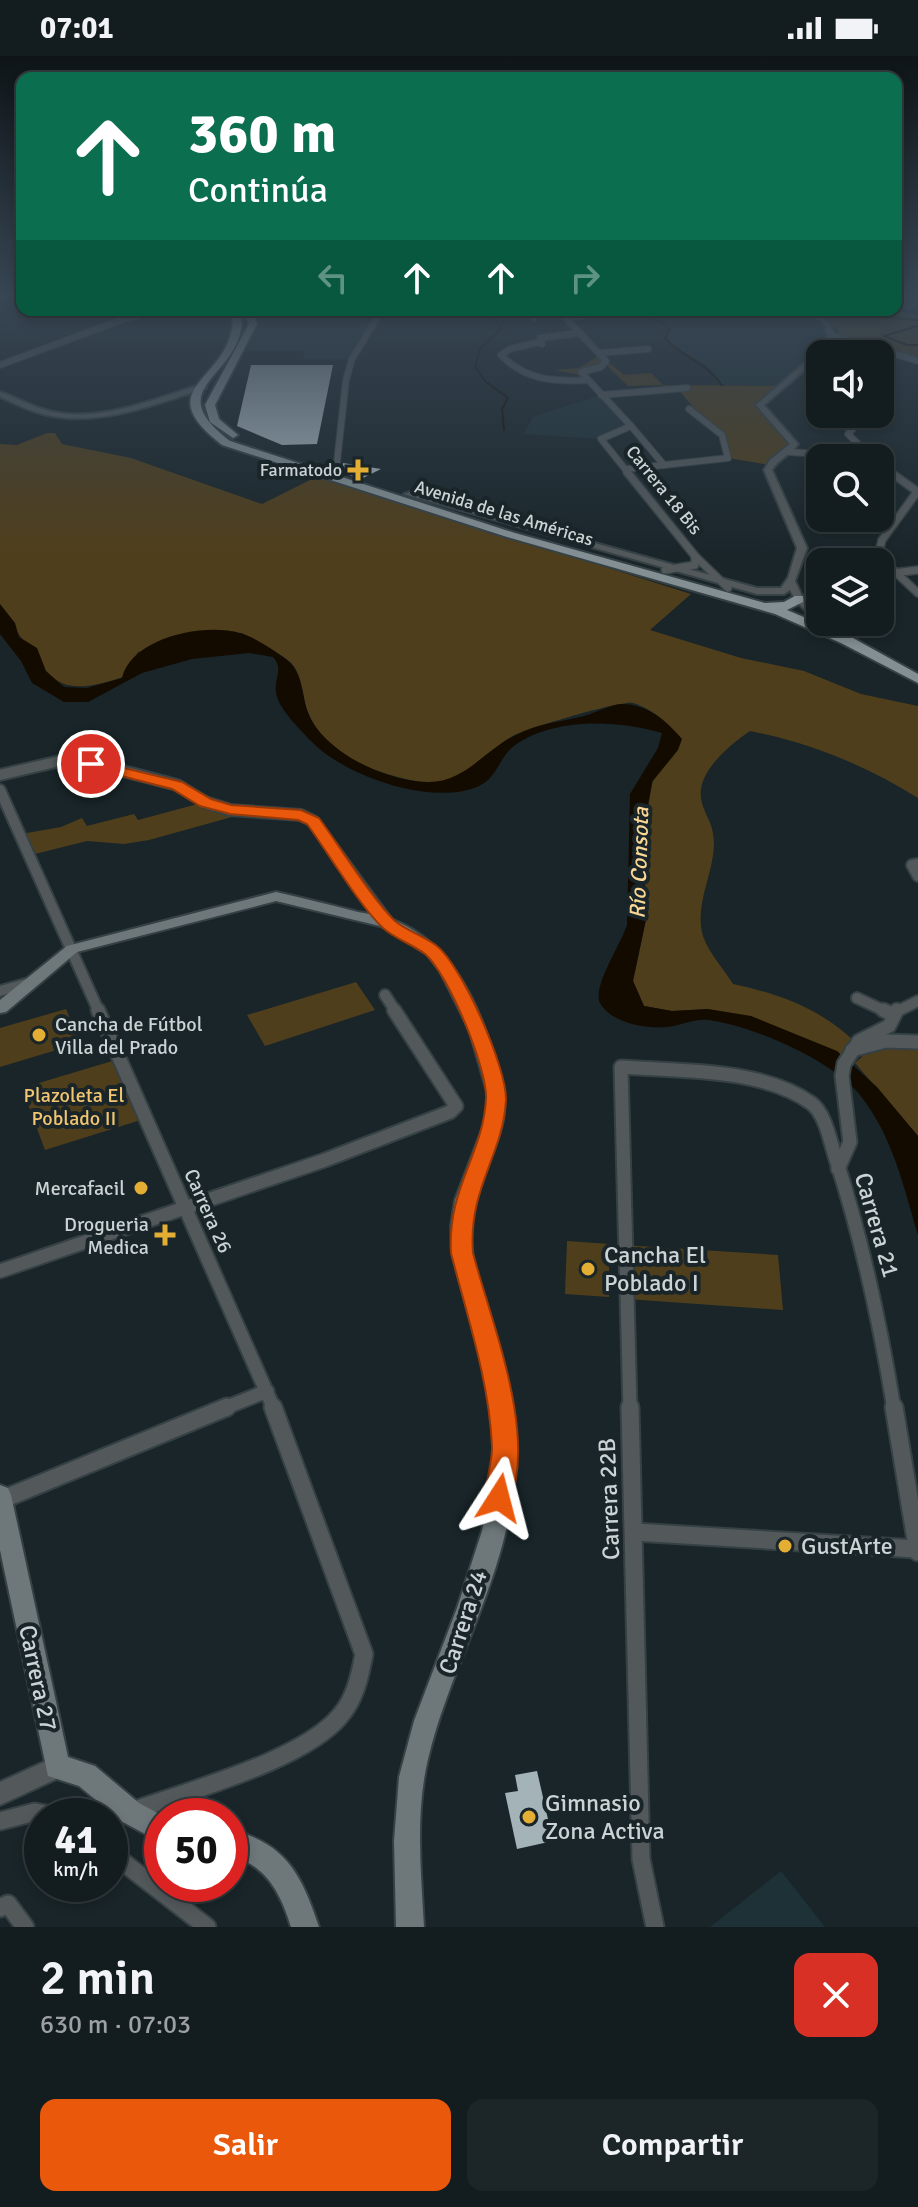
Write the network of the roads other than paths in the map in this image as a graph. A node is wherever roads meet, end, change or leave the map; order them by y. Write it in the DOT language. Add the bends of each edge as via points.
graph roads {
  1 [pos="206,381"];
  2 [pos="223,381"];
  3 [pos="346,381"];
  4 [pos="588,381"];
  5 [pos="788,381"];
  6 [pos="687,388"];
  7 [pos="201,389"];
  8 [pos="0,394"];
  9 [pos="601,395"];
  10 [pos="692,411"];
  11 [pos="631,426"];
  12 [pos="853,428"];
  13 [pos="857,444"];
  14 [pos="792,448"];
  15 [pos="806,451"];
  16 [pos="664,465"];
  17 [pos="309,469"];
  18 [pos="627,469"];
  19 [pos="336,471"];
  20 [pos="894,474"];
  21 [pos="918,492"];
  22 [pos="408,494"];
  23 [pos="878,548"];
  24 [pos="565,551"];
  25 [pos="695,556"];
  26 [pos="665,570"];
  27 [pos="681,570"];
  28 [pos="918,570"];
  29 [pos="894,573"];
  30 [pos="894,574"];
  31 [pos="791,582"];
  32 [pos="918,584"];
  33 [pos="907,586"];
  34 [pos="722,587"];
  35 [pos="918,593"];
  36 [pos="799,599"];
  37 [pos="806,605"];
  38 [pos="786,606"];
  39 [pos="806,613"];
  40 [pos="855,636"];
  41 [pos="918,669"];
  42 [pos="918,679"];
  43 [pos="0,775"];
  44 [pos="0,790"];
  45 [pos="915,864"];
  46 [pos="918,876"];
  47 [pos="389,924"];
  48 [pos="72,949"];
  49 [pos="29,983"];
  50 [pos="0,991"];
  51 [pos="385,995"];
  52 [pos="857,998"];
  53 [pos="918,1001"];
  54 [pos="0,1008"];
  55 [pos="892,1021"];
  56 [pos="904,1040"];
  57 [pos="918,1042"];
  58 [pos="852,1050"];
  59 [pos="813,1104"];
  60 [pos="838,1169"];
  61 [pos="185,1207"];
  62 [pos="0,1271"];
  63 [pos="267,1391"];
  64 [pos="1,1497"];
  65 [pos="634,1532"];
  66 [pos="918,1550"];
  67 [pos="57,1767"];
  68 [pos="0,1794"];
  69 [pos="130,1812"];
  70 [pos="24,1813"];
  71 [pos="144,1820"];
  72 [pos="0,1821"];
  73 [pos="248,1848"];
  74 [pos="128,1866"];
  75 [pos="4,1906"];
  76 [pos="25,1927"];
  77 [pos="207,1927"];
  78 [pos="305,1927"];
  79 [pos="410,1927"];
  80 [pos="655,1927"];
  1 -- 7 [label="main road"];
  2 -- 19 [label="main road, Avenida de las Américas" via="210,405 214,420 240,439"];
  3 -- 19 [label="street"];
  4 -- 9 [label="street, Carrera 18 Bis"];
  5 -- 14 [label="street" via="760,405"];
  6 -- 9 [label="street"];
  7 -- 8 [label="street" via="74,415 47,413"];
  7 -- 17 [label="main road, Avenida de las Américas" via="195,413 206,431 226,443"];
  9 -- 11 [label="street, Carrera 18 Bis"];
  10 -- 16 [label="street" via="710,422 727,443 728,458"];
  11 -- 16 [label="street"];
  11 -- 18 [label="street, Carrera 18 Bis" via="601,439"];
  12 -- 13 [label="street" via="848,434"];
  14 -- 15 [label="street"];
  14 -- 31 [label="street" via="768,470 800,538 802,554"];
  16 -- 18 [label="street"];
  17 -- 19 [label="main road"];
  17 -- 24 [label="main road, Avenida de las Américas"];
  18 -- 25 [label="street, Carrera 18 Bis"];
  19 -- 22 [label="main road, Avenida de las Américas"];
  20 -- 21 [label="street"];
  21 -- 23 [label="street"];
  22 -- 26 [label="main road, Avenida de las Américas"];
  22 -- 27 [label="street"];
  24 -- 26 [label="main road" via="578,548"];
  24 -- 34 [label="main road, Avenida de las Américas"];
  25 -- 27 [label="street, Carrera 18 Bis" via="695,565"];
  25 -- 34 [label="street, Carrera 18 Bis"];
  26 -- 27 [label="street"];
  26 -- 34 [label="main road, Avenida de las Américas"];
  27 -- 34 [label="street"];
  28 -- 29 [label="street"];
  30 -- 33 [label="street"];
  31 -- 34 [label="street" via="784,591 769,594"];
  31 -- 36 [label="street"];
  32 -- 33 [label="street"];
  33 -- 35 [label="street"];
  34 -- 38 [label="main road"];
  34 -- 42 [label="main road, Avenida de las Américas" via="809,623"];
  36 -- 37 [label="street"];
  36 -- 38 [label="main road"];
  38 -- 39 [label="main road"];
  40 -- 41 [label="main road"];
  43 -- 47 [label="street" via="73,758 177,785 230,810 301,815 313,821"];
  44 -- 48 [label="street, Carrera 26"];
  45 -- 46 [label="street"];
  47 -- 48 [label="main road, Carrera 24" via="276,896"];
  47 -- 79 [label="main road, Carrera 24" via="432,951 447,969 477,1029 497,1095 494,1122 464,1200 460,1226 462,1253 503,1410 505,1453 494,1521 467,1615 416,1757 409,1801"];
  48 -- 49 [label="main road"];
  48 -- 61 [label="street, Carrera 26"];
  49 -- 50 [label="street"];
  49 -- 54 [label="main road"];
  51 -- 61 [label="street" via="456,1106 387,1137"];
  52 -- 55 [label="street"];
  53 -- 55 [label="street" via="897,1010"];
  55 -- 56 [label="street"];
  55 -- 58 [label="street"];
  56 -- 57 [label="street"];
  56 -- 58 [label="street"];
  58 -- 60 [label="street" via="844,1064 843,1089 850,1142"];
  59 -- 60 [label="street, Carrera 21"];
  59 -- 65 [label="street, Carrera 22B" via="749,1076 621,1067"];
  60 -- 66 [label="street, Carrera 21" via="874,1290"];
  61 -- 62 [label="street"];
  61 -- 63 [label="street, Carrera 26"];
  63 -- 64 [label="street"];
  63 -- 69 [label="street, Carrera 26" via="364,1654 358,1688 332,1725 277,1756"];
  64 -- 67 [label="main road, Carrera 27"];
  65 -- 66 [label="street"];
  65 -- 80 [label="street, Carrera 22B" via="641,1859"];
  67 -- 68 [label="street"];
  67 -- 69 [label="main road" via="86,1775"];
  69 -- 71 [label="main road"];
  70 -- 72 [label="street"];
  73 -- 78 [label="main road" via="273,1860 295,1896"];
  74 -- 77 [label="street"];
  75 -- 76 [label="street"];
}
